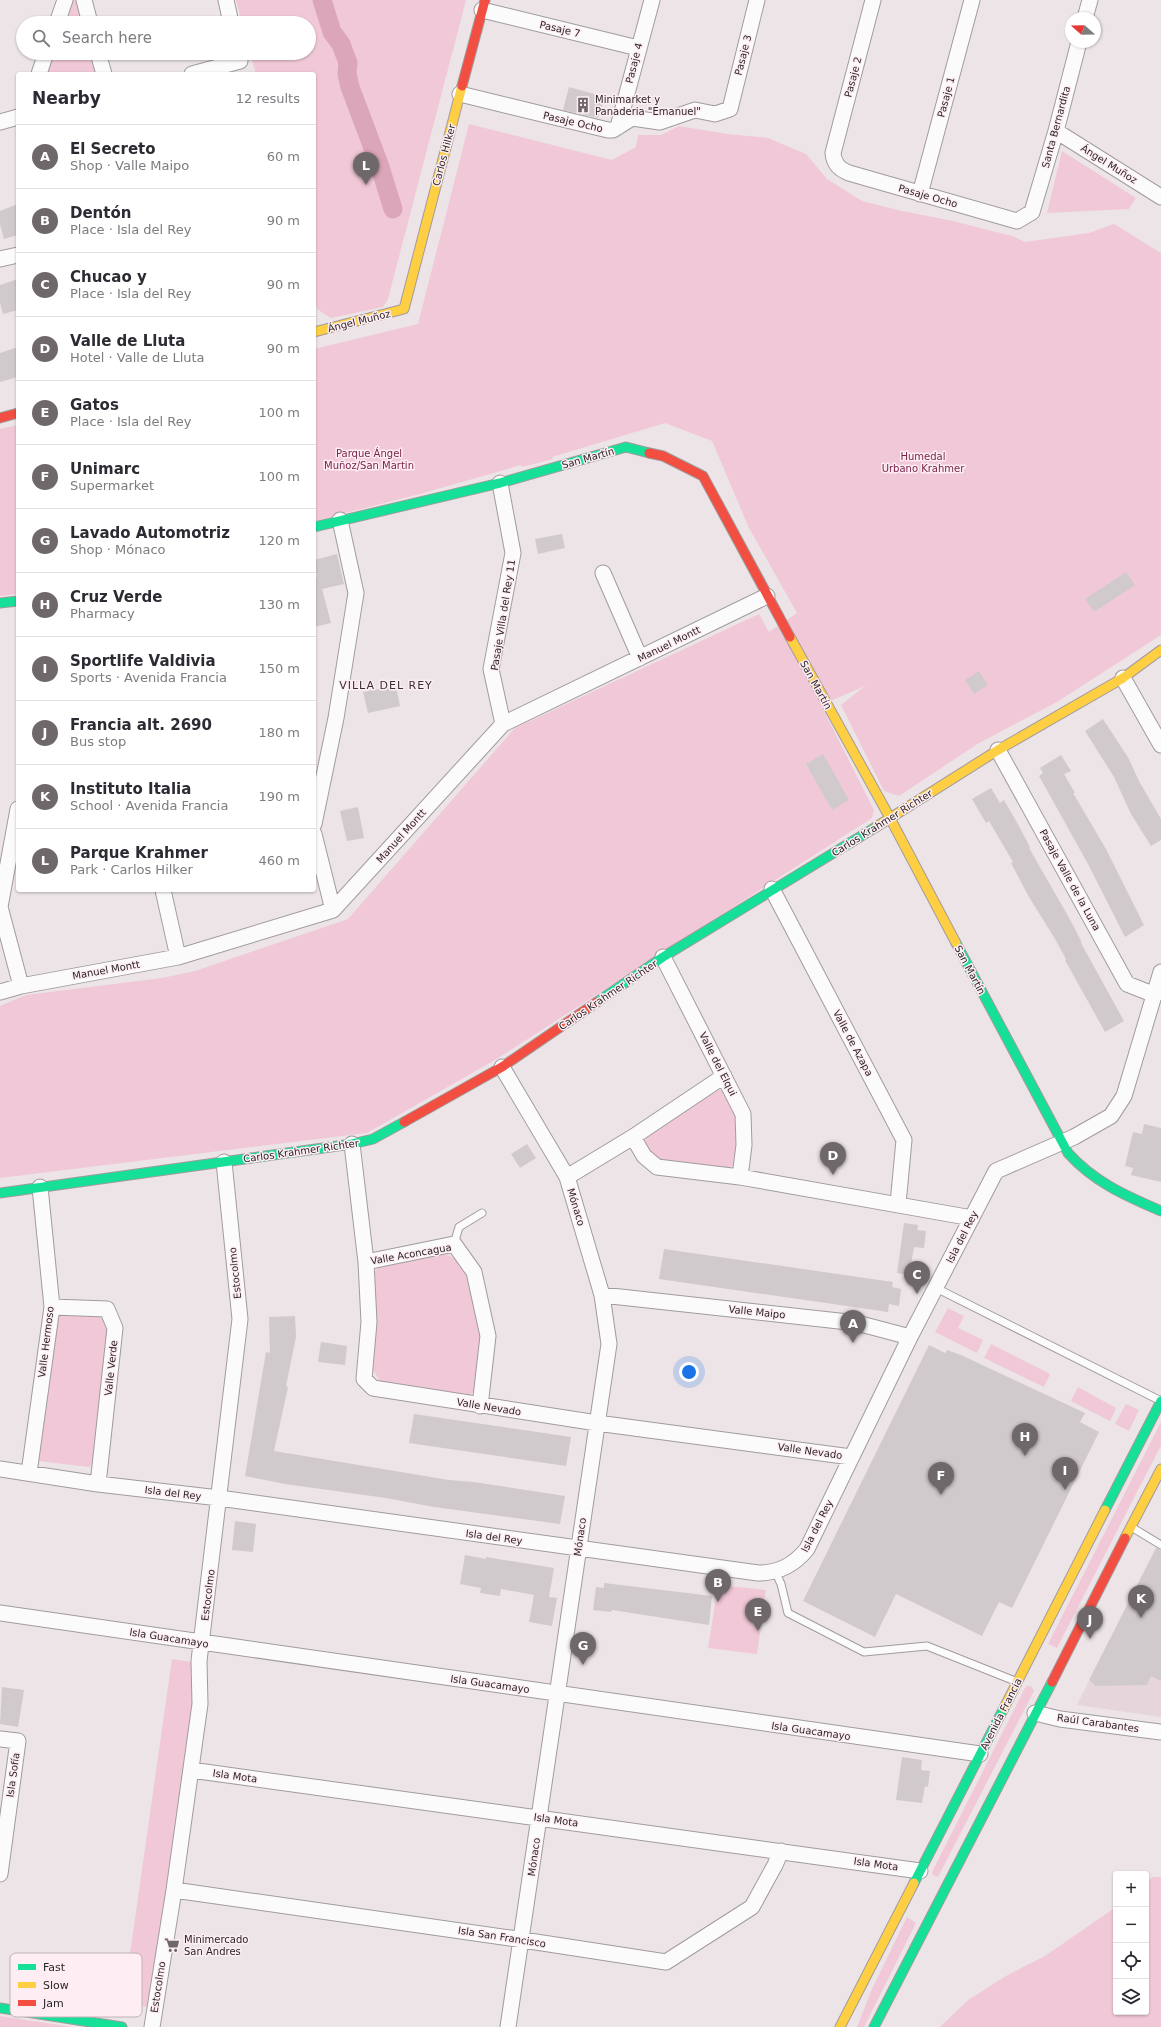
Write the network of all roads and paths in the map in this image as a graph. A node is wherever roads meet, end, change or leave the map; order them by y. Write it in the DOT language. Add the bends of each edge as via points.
graph roads {
  1 [pos="65,0"];
  2 [pos="84,0"];
  3 [pos="226,0"];
  4 [pos="652,0"];
  5 [pos="757,0"];
  6 [pos="873,0"];
  7 [pos="972,0"];
  8 [pos="1090,0"];
  9 [pos="483,5"];
  10 [pos="1087,12"];
  11 [pos="59,16"];
  12 [pos="88,16"];
  13 [pos="229,16"];
  14 [pos="638,48"];
  15 [pos="1077,48"];
  16 [pos="44,60"];
  17 [pos="100,60"];
  18 [pos="240,63"];
  19 [pos="40,72"];
  20 [pos="103,72"];
  21 [pos="201,72"];
  22 [pos="460,94"];
  23 [pos="730,109"];
  24 [pos="16,118"];
  25 [pos="0,122"];
  26 [pos="618,127"];
  27 [pos="1056,131"];
  28 [pos="834,153"];
  29 [pos="1160,193"];
  30 [pos="920,194"];
  31 [pos="1032,212"];
  32 [pos="16,255"];
  33 [pos="0,259"];
  34 [pos="404,309"];
  35 [pos="316,330"];
  36 [pos="16,414"];
  37 [pos="0,418"];
  38 [pos="500,483"];
  39 [pos="340,520"];
  40 [pos="316,526"];
  41 [pos="603,573"];
  42 [pos="767,596"];
  43 [pos="16,601"];
  44 [pos="0,604"];
  45 [pos="1161,650"];
  46 [pos="640,658"];
  47 [pos="1123,678"];
  48 [pos="503,724"];
  49 [pos="1161,745"];
  50 [pos="998,750"];
  51 [pos="316,814"];
  52 [pos="890,818"];
  53 [pos="16,820"];
  54 [pos="316,842"];
  55 [pos="772,889"];
  56 [pos="163,892"];
  57 [pos="333,910"];
  58 [pos="178,957"];
  59 [pos="663,958"];
  60 [pos="1161,972"];
  61 [pos="21,986"];
  62 [pos="0,992"];
  63 [pos="1155,994"];
  64 [pos="502,1067"];
  65 [pos="724,1076"];
  66 [pos="633,1137"];
  67 [pos="1062,1141"];
  68 [pos="352,1144"];
  69 [pos="224,1162"];
  70 [pos="567,1177"];
  71 [pos="740,1178"];
  72 [pos="40,1187"];
  73 [pos="0,1193"];
  74 [pos="898,1204"];
  75 [pos="1161,1211"];
  76 [pos="482,1213"];
  77 [pos="972,1218"];
  78 [pos="454,1244"];
  79 [pos="366,1262"];
  80 [pos="936,1288"];
  81 [pos="602,1295"];
  82 [pos="52,1307"];
  83 [pos="910,1337"];
  84 [pos="1161,1401"];
  85 [pos="480,1406"];
  86 [pos="598,1423"];
  87 [pos="851,1457"];
  88 [pos="0,1469"];
  89 [pos="1161,1469"];
  90 [pos="29,1473"];
  91 [pos="98,1484"];
  92 [pos="219,1498"];
  93 [pos="1131,1527"];
  94 [pos="1161,1546"];
  95 [pos="579,1548"];
  96 [pos="775,1571"];
  97 [pos="0,1613"];
  98 [pos="202,1643"];
  99 [pos="1017,1682"];
  100 [pos="559,1694"];
  101 [pos="1035,1713"];
  102 [pos="1161,1732"];
  103 [pos="0,1739"];
  104 [pos="980,1754"];
  105 [pos="191,1770"];
  106 [pos="540,1818"];
  107 [pos="781,1851"];
  108 [pos="920,1870"];
  109 [pos="0,1874"];
  110 [pos="174,1890"];
  111 [pos="522,1940"];
  112 [pos="0,2008"];
  113 [pos="10,2010"];
  114 [pos="58,2017"];
  115 [pos="122,2027"];
  116 [pos="152,2027"];
  117 [pos="508,2027"];
  118 [pos="840,2027"];
  119 [pos="874,2027"];
  1 -- 11 [label="street"];
  2 -- 12 [label="street"];
  3 -- 13 [label="street"];
  4 -- 14 [label="street, Pasaje 4"];
  5 -- 23 [label="street, Pasaje 3"];
  6 -- 28 [label="street, Pasaje 2"];
  7 -- 30 [label="street, Pasaje 1"];
  8 -- 10 [label="street"];
  9 -- 14 [label="street, Pasaje 7"];
  9 -- 22 [label="street, Carlos Hilker"];
  14 -- 26 [label="street, Pasaje 4"];
  15 -- 27 [label="street, Santa Bernardita"];
  16 -- 19 [label="street"];
  17 -- 20 [label="street"];
  18 -- 21 [label="street"];
  22 -- 26 [label="street, Pasaje Ocho" via="608,130"];
  22 -- 34 [label="street, Carlos Hilker"];
  23 -- 26 [label="street, Pasaje Ocho" via="715,114 695,110 660,122 632,118"];
  24 -- 25 [label="street"];
  27 -- 29 [label="street, Ángel Muñoz"];
  27 -- 31 [label="street, Santa Bernardita"];
  28 -- 30 [label="street, Pasaje Ocho" via="840,170"];
  30 -- 31 [label="street, Pasaje Ocho" via="1017,221"];
  32 -- 33 [label="street"];
  34 -- 35 [label="street, Ángel Muñoz"];
  36 -- 37 [label="street"];
  38 -- 39 [label="street, San Martín"];
  38 -- 42 [label="street, San Martín" via="626,447 662,456 703,476"];
  38 -- 48 [label="street, Pasaje Villa del Rey 11" via="513,553 492,669"];
  39 -- 40 [label="street, San Martín"];
  39 -- 51 [label="street" via="356,593 336,718"];
  41 -- 46 [label="street"];
  42 -- 46 [label="street, Manuel Montt"];
  42 -- 52 [label="street, San Martín"];
  43 -- 44 [label="street"];
  45 -- 47 [label="street, Carlos Krahmer Richter"];
  46 -- 48 [label="street, Manuel Montt"];
  47 -- 49 [label="street"];
  47 -- 50 [label="street, Carlos Krahmer Richter"];
  48 -- 57 [label="street, Manuel Montt"];
  50 -- 52 [label="street, Carlos Krahmer Richter"];
  50 -- 63 [label="street, Pasaje Valle de la Luna" via="1127,984"];
  52 -- 55 [label="street, Carlos Krahmer Richter"];
  52 -- 67 [label="street, San Martín"];
  53 -- 61 [label="street" via="0,907"];
  54 -- 57 [label="street"];
  55 -- 59 [label="street, Carlos Krahmer Richter"];
  55 -- 74 [label="street, Valle de Azapa" via="904,1140"];
  56 -- 58 [label="street"];
  57 -- 58 [label="street, Manuel Montt"];
  58 -- 61 [label="street, Manuel Montt"];
  59 -- 64 [label="street, Carlos Krahmer Richter"];
  59 -- 65 [label="street, Valle del Elqui"];
  60 -- 63 [label="street, Isla del Rey"];
  61 -- 62 [label="street, Manuel Montt"];
  63 -- 67 [label="street, Isla del Rey" via="1124,1096 1111,1116"];
  64 -- 68 [label="street, Carlos Krahmer Richter" via="373,1139"];
  64 -- 70 [label="street, Mónaco"];
  65 -- 66 [label="street"];
  65 -- 71 [label="street, Valle del Elqui" via="743,1114 744,1145"];
  66 -- 70 [label="street"];
  66 -- 71 [label="street" via="644,1156 657,1167"];
  67 -- 75 [label="street, San Martín" via="1077,1165 1103,1186"];
  67 -- 77 [label="street, Isla del Rey" via="996,1171"];
  68 -- 69 [label="street, Carlos Krahmer Richter"];
  68 -- 79 [label="street, Valle Nevado"];
  69 -- 72 [label="street, Carlos Krahmer Richter"];
  69 -- 92 [label="street, Estocolmo" via="240,1319"];
  70 -- 81 [label="street, Mónaco"];
  71 -- 74 [label="street"];
  72 -- 73 [label="street, Carlos Krahmer Richter"];
  72 -- 82 [label="street, Valle Hermoso"];
  74 -- 77 [label="street"];
  76 -- 78 [label="lane" via="459,1227"];
  77 -- 80 [label="street, Isla del Rey"];
  78 -- 79 [label="street, Valle Aconcagua"];
  78 -- 85 [label="street, Valle Aconcagua" via="474,1272 488,1336"];
  79 -- 85 [label="street, Valle Nevado" via="369,1322 364,1379 373,1388"];
  80 -- 83 [label="street, Isla del Rey"];
  80 -- 84 [label="lane"];
  81 -- 83 [label="street, Valle Maipo" via="857,1323"];
  81 -- 86 [label="street, Mónaco" via="609,1344"];
  82 -- 90 [label="street, Valle Hermoso"];
  82 -- 91 [label="street, Valle Verde" via="107,1309 115,1328"];
  83 -- 87 [label="street, Isla del Rey"];
  84 -- 99 [label="street, Avenida Francia" via="1029,1668"];
  85 -- 86 [label="street, Valle Nevado"];
  86 -- 87 [label="street, Valle Nevado"];
  86 -- 95 [label="street, Mónaco"];
  87 -- 96 [label="street, Isla del Rey" via="807,1549 793,1564"];
  88 -- 90 [label="street, Isla del Rey"];
  89 -- 93 [label="street"];
  90 -- 91 [label="street, Isla del Rey"];
  91 -- 92 [label="street, Isla del Rey"];
  92 -- 95 [label="street, Isla del Rey"];
  92 -- 98 [label="street, Estocolmo"];
  93 -- 94 [label="lane"];
  93 -- 101 [label="street" via="1050,1677"];
  95 -- 96 [label="street, Isla del Rey" via="758,1573"];
  95 -- 100 [label="street, Mónaco"];
  96 -- 99 [label="lane" via="788,1613 864,1652 927,1646"];
  97 -- 98 [label="street, Isla Guacamayo"];
  98 -- 100 [label="street, Isla Guacamayo"];
  98 -- 105 [label="street, Estocolmo" via="199,1661 200,1704"];
  99 -- 104 [label="street, Avenida Francia"];
  100 -- 104 [label="street, Isla Guacamayo"];
  100 -- 106 [label="street, Mónaco"];
  101 -- 102 [label="street, Raúl Carabantes" via="1060,1719"];
  101 -- 119 [label="street" via="935,1900"];
  103 -- 109 [label="street, Isla Sofía" via="18,1741"];
  104 -- 108 [label="street, Avenida Francia"];
  105 -- 106 [label="street, Isla Mota"];
  105 -- 110 [label="street, Estocolmo"];
  106 -- 107 [label="street, Isla Mota"];
  106 -- 111 [label="street, Mónaco"];
  107 -- 108 [label="street, Isla Mota"];
  107 -- 111 [label="street, Isla San Francisco" via="752,1907 666,1962"];
  108 -- 118 [label="street, Avenida Francia" via="914,1891"];
  110 -- 111 [label="street, Isla San Francisco"];
  110 -- 116 [label="street, Estocolmo"];
  111 -- 117 [label="street, Mónaco"];
  112 -- 113 [label="street"];
  114 -- 115 [label="street"];
}
